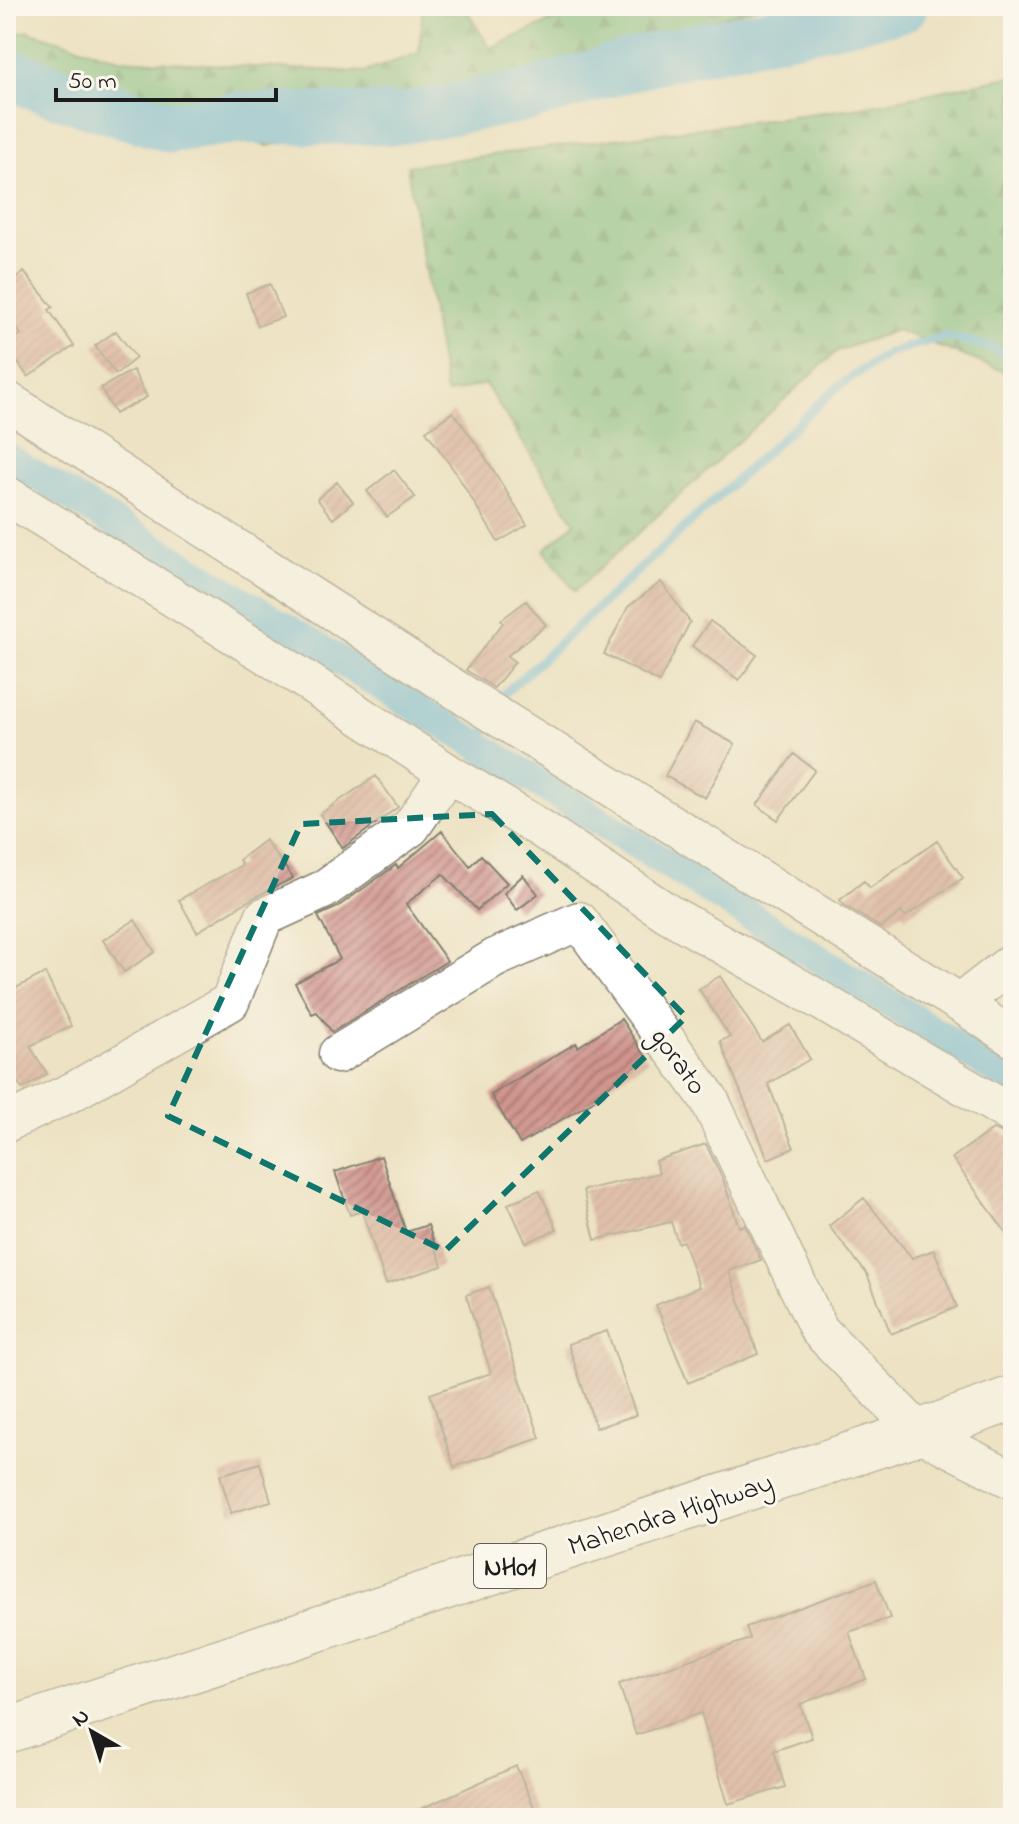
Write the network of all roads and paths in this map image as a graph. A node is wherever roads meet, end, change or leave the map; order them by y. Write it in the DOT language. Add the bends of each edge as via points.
graph roads {
  1 [pos="6,400"];
  2 [pos="6,495"];
  3 [pos="448,773"];
  4 [pos="1013,962"];
  5 [pos="960,1003"];
  6 [pos="1013,1038"];
  7 [pos="338,1054"];
  8 [pos="1013,1115"];
  9 [pos="6,1123"];
  10 [pos="1013,1398"];
  11 [pos="919,1432"];
  12 [pos="1013,1480"];
  13 [pos="6,1731"];
  1 -- 5 [label="street" via="471,699"];
  2 -- 3 [label="street"];
  3 -- 8 [label="street" via="669,914"];
  3 -- 9 [label="street" via="411,827 323,890 264,917 230,1002 74,1091"];
  4 -- 5 [label="street"];
  5 -- 6 [label="street"];
  7 -- 11 [label="street, gorato" via="495,958 579,921 709,1099 819,1330"];
  10 -- 11 [label="highway, Mahendra Highway / NH01"];
  11 -- 12 [label="street"];
  11 -- 13 [label="highway, Mahendra Highway / NH01"];
}
